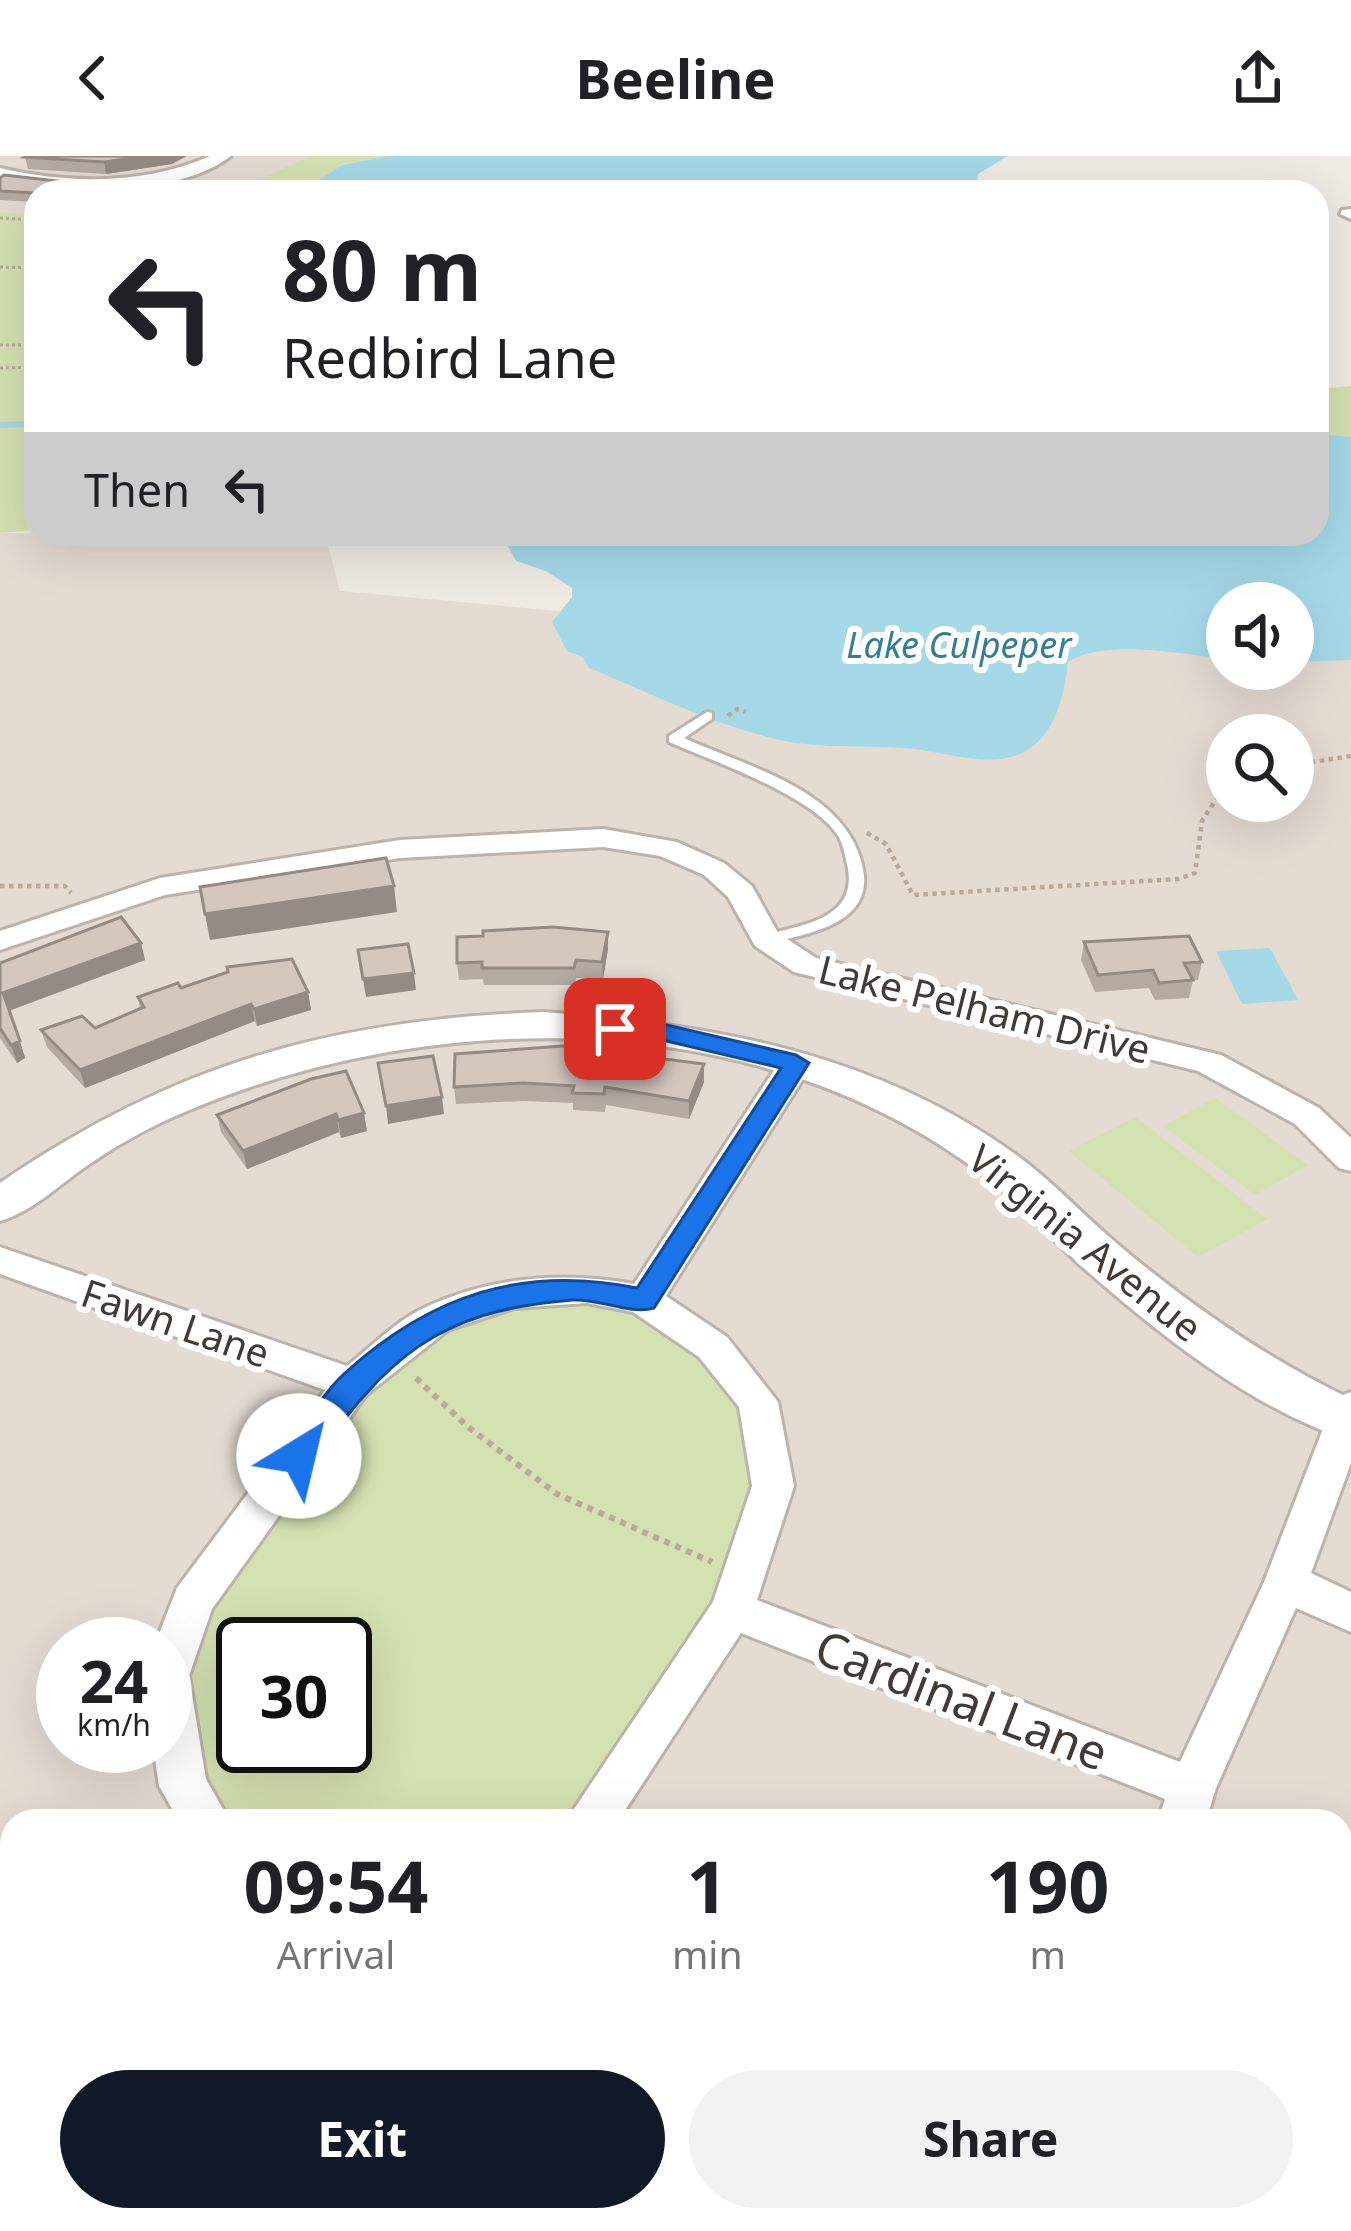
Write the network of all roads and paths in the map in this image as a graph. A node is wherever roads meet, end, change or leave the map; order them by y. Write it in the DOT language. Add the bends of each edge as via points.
graph roads {
  1 [pos="223,156"];
  2 [pos="0,173"];
  3 [pos="43,180"];
  4 [pos="130,180"];
  5 [pos="707,716"];
  6 [pos="1351,756"];
  7 [pos="1314,762"];
  8 [pos="1206,814"];
  9 [pos="844,835"];
  10 [pos="0,886"];
  11 [pos="85,910"];
  12 [pos="766,939"];
  13 [pos="0,940"];
  14 [pos="796,1063"];
  15 [pos="1351,1159"];
  16 [pos="0,1205"];
  17 [pos="0,1260"];
  18 [pos="644,1300"];
  19 [pos="366,1373"];
  20 [pos="1349,1416"];
  21 [pos="1286,1582"];
  22 [pos="738,1592"];
  23 [pos="1351,1613"];
  24 [pos="1187,1805"];
  25 [pos="198,1809"];
  26 [pos="598,1809"];
  1 -- 4 [label="street"];
  2 -- 3 [label="street"];
  5 -- 9 [label="lane" via="674,739 805,802"];
  6 -- 7 [label="path"];
  8 -- 9 [label="path" via="1195,873 1178,879 954,896 913,895 886,844 866,832"];
  9 -- 12 [label="lane" via="860,881 852,904 830,920"];
  10 -- 11 [label="path" via="65,886"];
  11 -- 12 [label="street, Lake Pelham Drive" via="160,886 372,853 602,838 667,848 714,869 741,892"];
  11 -- 13 [label="street, Lake Pelham Drive"];
  12 -- 15 [label="street, Lake Pelham Drive" via="839,977 1209,1063 1307,1116"];
  14 -- 16 [label="street, Virginia Avenue" via="658,1031 486,1024 342,1042 130,1118"];
  14 -- 18 [label="street"];
  14 -- 20 [label="street, Virginia Avenue" via="882,1096 998,1163 1202,1338"];
  17 -- 19 [label="street, Fawn Lane"];
  18 -- 19 [label="street" via="587,1288 512,1294 434,1319"];
  18 -- 22 [label="street" via="713,1347 758,1402 773,1486"];
  19 -- 22 [label="path" via="407,1369 557,1494"];
  19 -- 25 [label="street" via="194,1601 166,1676 183,1786"];
  20 -- 21 [label="street"];
  21 -- 23 [label="street"];
  21 -- 24 [label="street"];
  22 -- 24 [label="street, Cardinal Lane"];
  22 -- 26 [label="street"];
}
